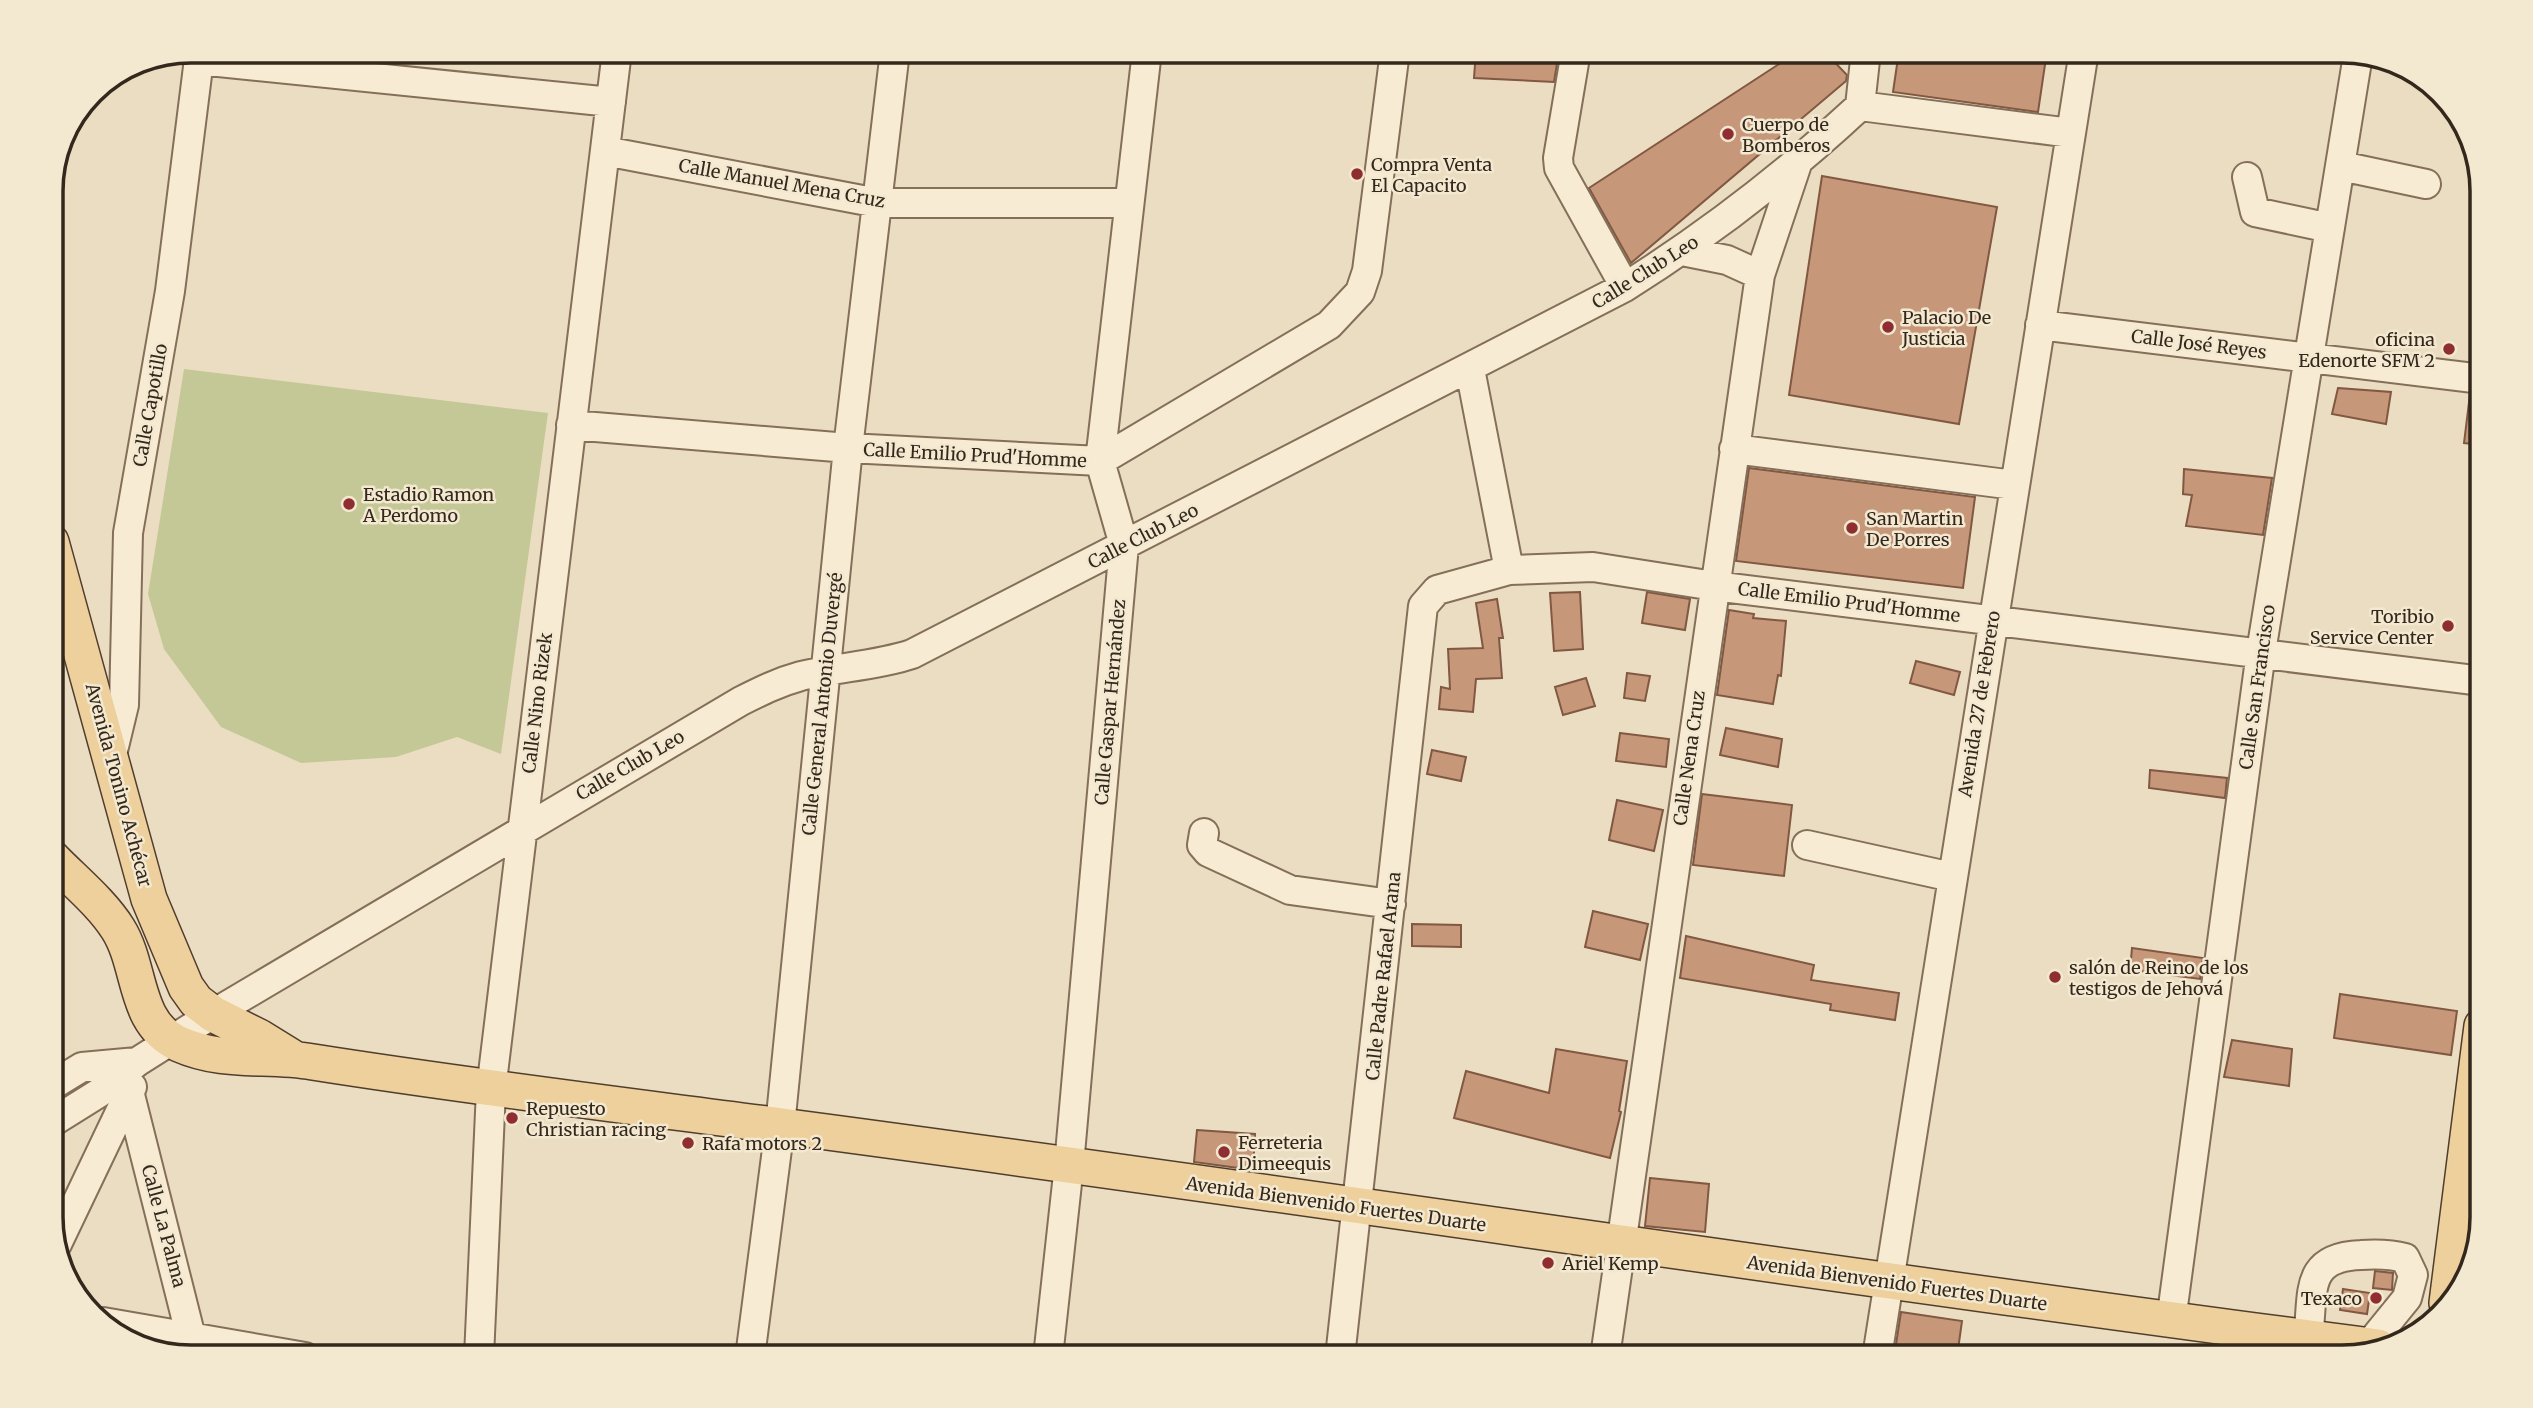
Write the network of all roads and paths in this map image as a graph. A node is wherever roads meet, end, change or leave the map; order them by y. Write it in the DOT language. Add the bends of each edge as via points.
graph roads {
  1 [pos="199,63"];
  2 [pos="263,63"];
  3 [pos="616,63"];
  4 [pos="894,63"];
  5 [pos="1146,63"];
  6 [pos="1393,63"];
  7 [pos="1574,63"];
  8 [pos="1865,63"];
  9 [pos="2082,63"];
  10 [pos="2357,64"];
  11 [pos="611,102"];
  12 [pos="1860,106"];
  13 [pos="2071,133"];
  14 [pos="605,151"];
  15 [pos="1797,164"];
  16 [pos="2341,166"];
  17 [pos="2247,177"];
  18 [pos="2426,184"];
  19 [pos="878,202"];
  20 [pos="1128,203"];
  21 [pos="2330,228"];
  22 [pos="1682,251"];
  23 [pos="1760,275"];
  24 [pos="1625,288"];
  25 [pos="2040,325"];
  26 [pos="2309,357"];
  27 [pos="1470,369"];
  28 [pos="2470,378"];
  29 [pos="571,425"];
  30 [pos="848,448"];
  31 [pos="1734,449"];
  32 [pos="1100,461"];
  33 [pos="2014,485"];
  34 [pos="1124,545"];
  35 [pos="1509,570"];
  36 [pos="63,575"];
  37 [pos="1714,586"];
  38 [pos="1429,597"];
  39 [pos="1993,619"];
  40 [pos="2261,652"];
  41 [pos="825,673"];
  42 [pos="2470,679"];
  43 [pos="111,706"];
  44 [pos="521,829"];
  45 [pos="1204,833"];
  46 [pos="1807,845"];
  47 [pos="63,869"];
  48 [pos="1952,877"];
  49 [pos="149,899"];
  50 [pos="1391,904"];
  51 [pos="109,916"];
  52 [pos="213,1014"];
  53 [pos="150,1054"];
  54 [pos="293,1058"];
  55 [pos="63,1079"];
  56 [pos="491,1090"];
  57 [pos="130,1095"];
  58 [pos="63,1115"];
  59 [pos="780,1126"];
  60 [pos="1069,1165"];
  61 [pos="2470,1202"];
  62 [pos="1359,1208"];
  63 [pos="64,1230"];
  64 [pos="1621,1244"];
  65 [pos="2462,1262"];
  66 [pos="1889,1283"];
  67 [pos="2171,1321"];
  68 [pos="131,1330"];
  69 [pos="2308,1338"];
  70 [pos="2378,1340"];
  71 [pos="2354,1344"];
  72 [pos="183,1345"];
  73 [pos="194,1345"];
  74 [pos="480,1345"];
  75 [pos="752,1345"];
  76 [pos="1049,1345"];
  77 [pos="1342,1345"];
  78 [pos="1607,1345"];
  79 [pos="1879,1345"];
  1 -- 43 [label="street, Calle Capotillo" via="170,291 128,533"];
  2 -- 11 [label="street"];
  3 -- 11 [label="street, Calle Nino Rizek"];
  4 -- 19 [label="street, Calle General Antonio Duvergé"];
  5 -- 20 [label="street, Calle Gaspar Hernández"];
  6 -- 32 [label="street, Calle Emilio Prud'Homme" via="1364,282 1347,308 1329,325"];
  7 -- 24 [label="street" via="1559,168"];
  8 -- 12 [label="street"];
  9 -- 13 [label="street, Avenida 27 de Febrero"];
  10 -- 16 [label="street, Calle San Francisco"];
  11 -- 14 [label="street, Calle Nino Rizek"];
  12 -- 13 [label="street"];
  12 -- 15 [label="street, Calle Club Leo"];
  13 -- 25 [label="street, Avenida 27 de Febrero"];
  14 -- 19 [label="street, Calle Manuel Mena Cruz"];
  14 -- 29 [label="street, Calle Nino Rizek"];
  15 -- 22 [label="street, Calle Club Leo"];
  15 -- 23 [label="street, Calle Nena Cruz"];
  16 -- 18 [label="street"];
  16 -- 21 [label="street, Calle San Francisco"];
  17 -- 21 [label="street" via="2255,212"];
  19 -- 20 [label="street, Calle Manuel Mena Cruz"];
  19 -- 30 [label="street, Calle General Antonio Duvergé"];
  20 -- 32 [label="street, Calle Gaspar Hernández"];
  21 -- 26 [label="street, Calle San Francisco"];
  22 -- 23 [label="street" via="1727,260"];
  22 -- 24 [label="street, Calle Club Leo"];
  23 -- 31 [label="street, Calle Nena Cruz"];
  24 -- 27 [label="street, Calle Club Leo"];
  25 -- 26 [label="street, Calle José Reyes"];
  25 -- 33 [label="street, Avenida 27 de Febrero"];
  26 -- 28 [label="street, Calle José Reyes"];
  26 -- 40 [label="street, Calle San Francisco"];
  27 -- 34 [label="street, Calle Club Leo"];
  27 -- 35 [label="street"];
  29 -- 30 [label="street, Calle Emilio Prud'Homme"];
  29 -- 44 [label="street, Calle Nino Rizek"];
  30 -- 32 [label="street, Calle Emilio Prud'Homme"];
  30 -- 41 [label="street, Calle General Antonio Duvergé"];
  31 -- 33 [label="street"];
  31 -- 37 [label="street, Calle Nena Cruz"];
  32 -- 34 [label="street, Calle Gaspar Hernández"];
  33 -- 39 [label="street, Avenida 27 de Febrero"];
  34 -- 41 [label="street, Calle Club Leo" via="912,654"];
  34 -- 60 [label="street, Calle Gaspar Hernández"];
  35 -- 37 [label="street, Calle Emilio Prud'Homme" via="1594,567"];
  35 -- 38 [label="street, Calle Emilio Prud'Homme" via="1437,590"];
  36 -- 43 [label="main road, Avenida Tonino Achécar"];
  37 -- 39 [label="street, Calle Emilio Prud'Homme"];
  37 -- 64 [label="street, Calle Nena Cruz"];
  38 -- 50 [label="street, Calle Padre Rafael Arana" via="1423,607"];
  39 -- 40 [label="street, Calle Emilio Prud'Homme"];
  39 -- 48 [label="street, Avenida 27 de Febrero"];
  40 -- 42 [label="street, Calle Emilio Prud'Homme"];
  40 -- 67 [label="street, Calle San Francisco"];
  41 -- 44 [label="street, Calle Club Leo" via="775,684 741,701"];
  41 -- 59 [label="street, Calle General Antonio Duvergé"];
  43 -- 49 [label="main road, Avenida Tonino Achécar" via="111,759"];
  44 -- 52 [label="street, Calle Club Leo"];
  44 -- 56 [label="street, Calle Nino Rizek"];
  45 -- 50 [label="street" via="1202,845 1208,852 1290,890"];
  46 -- 48 [label="street"];
  47 -- 51 [label="main road"];
  48 -- 66 [label="street, Avenida 27 de Febrero"];
  49 -- 51 [label="main road"];
  49 -- 52 [label="main road, Avenida Tonino Achécar" via="186,987"];
  50 -- 62 [label="street, Calle Padre Rafael Arana"];
  51 -- 53 [label="main road" via="122,935 157,1030"];
  52 -- 53 [label="street, Calle Club Leo"];
  52 -- 54 [label="main road, Avenida Bienvenido Fuertes Duarte"];
  53 -- 54 [label="main road, Avenida Bienvenido Fuertes Duarte"];
  53 -- 55 [label="street" via="82,1067"];
  53 -- 57 [label="street"];
  53 -- 58 [label="street, Calle Club Leo"];
  54 -- 56 [label="main road, Avenida Bienvenido Fuertes Duarte"];
  56 -- 59 [label="main road, Avenida Bienvenido Fuertes Duarte"];
  56 -- 74 [label="street, Calle Nino Rizek"];
  57 -- 63 [label="street"];
  57 -- 73 [label="street, Calle La Palma"];
  59 -- 60 [label="main road, Avenida Bienvenido Fuertes Duarte"];
  59 -- 75 [label="street, Calle General Antonio Duvergé"];
  60 -- 62 [label="main road, Avenida Bienvenido Fuertes Duarte"];
  60 -- 76 [label="street, Calle Gaspar Hernández"];
  61 -- 65 [label="main road"];
  62 -- 64 [label="main road, Avenida Bienvenido Fuertes Duarte"];
  62 -- 77 [label="street, Calle Padre Rafael Arana"];
  64 -- 66 [label="main road, Avenida Bienvenido Fuertes Duarte"];
  64 -- 78 [label="street, Calle Nena Cruz"];
  66 -- 67 [label="main road, Avenida Bienvenido Fuertes Duarte"];
  66 -- 79 [label="street, Avenida 27 de Febrero"];
  67 -- 69 [label="main road, Avenida Bienvenido Fuertes Duarte"];
  68 -- 72 [label="street"];
  69 -- 70 [label="street" via="2316,1279 2326,1262 2334,1257 2393,1255 2404,1258 2413,1275 2407,1298"];
  69 -- 71 [label="main road, Avenida Bienvenido Fuertes Duarte"];
}
